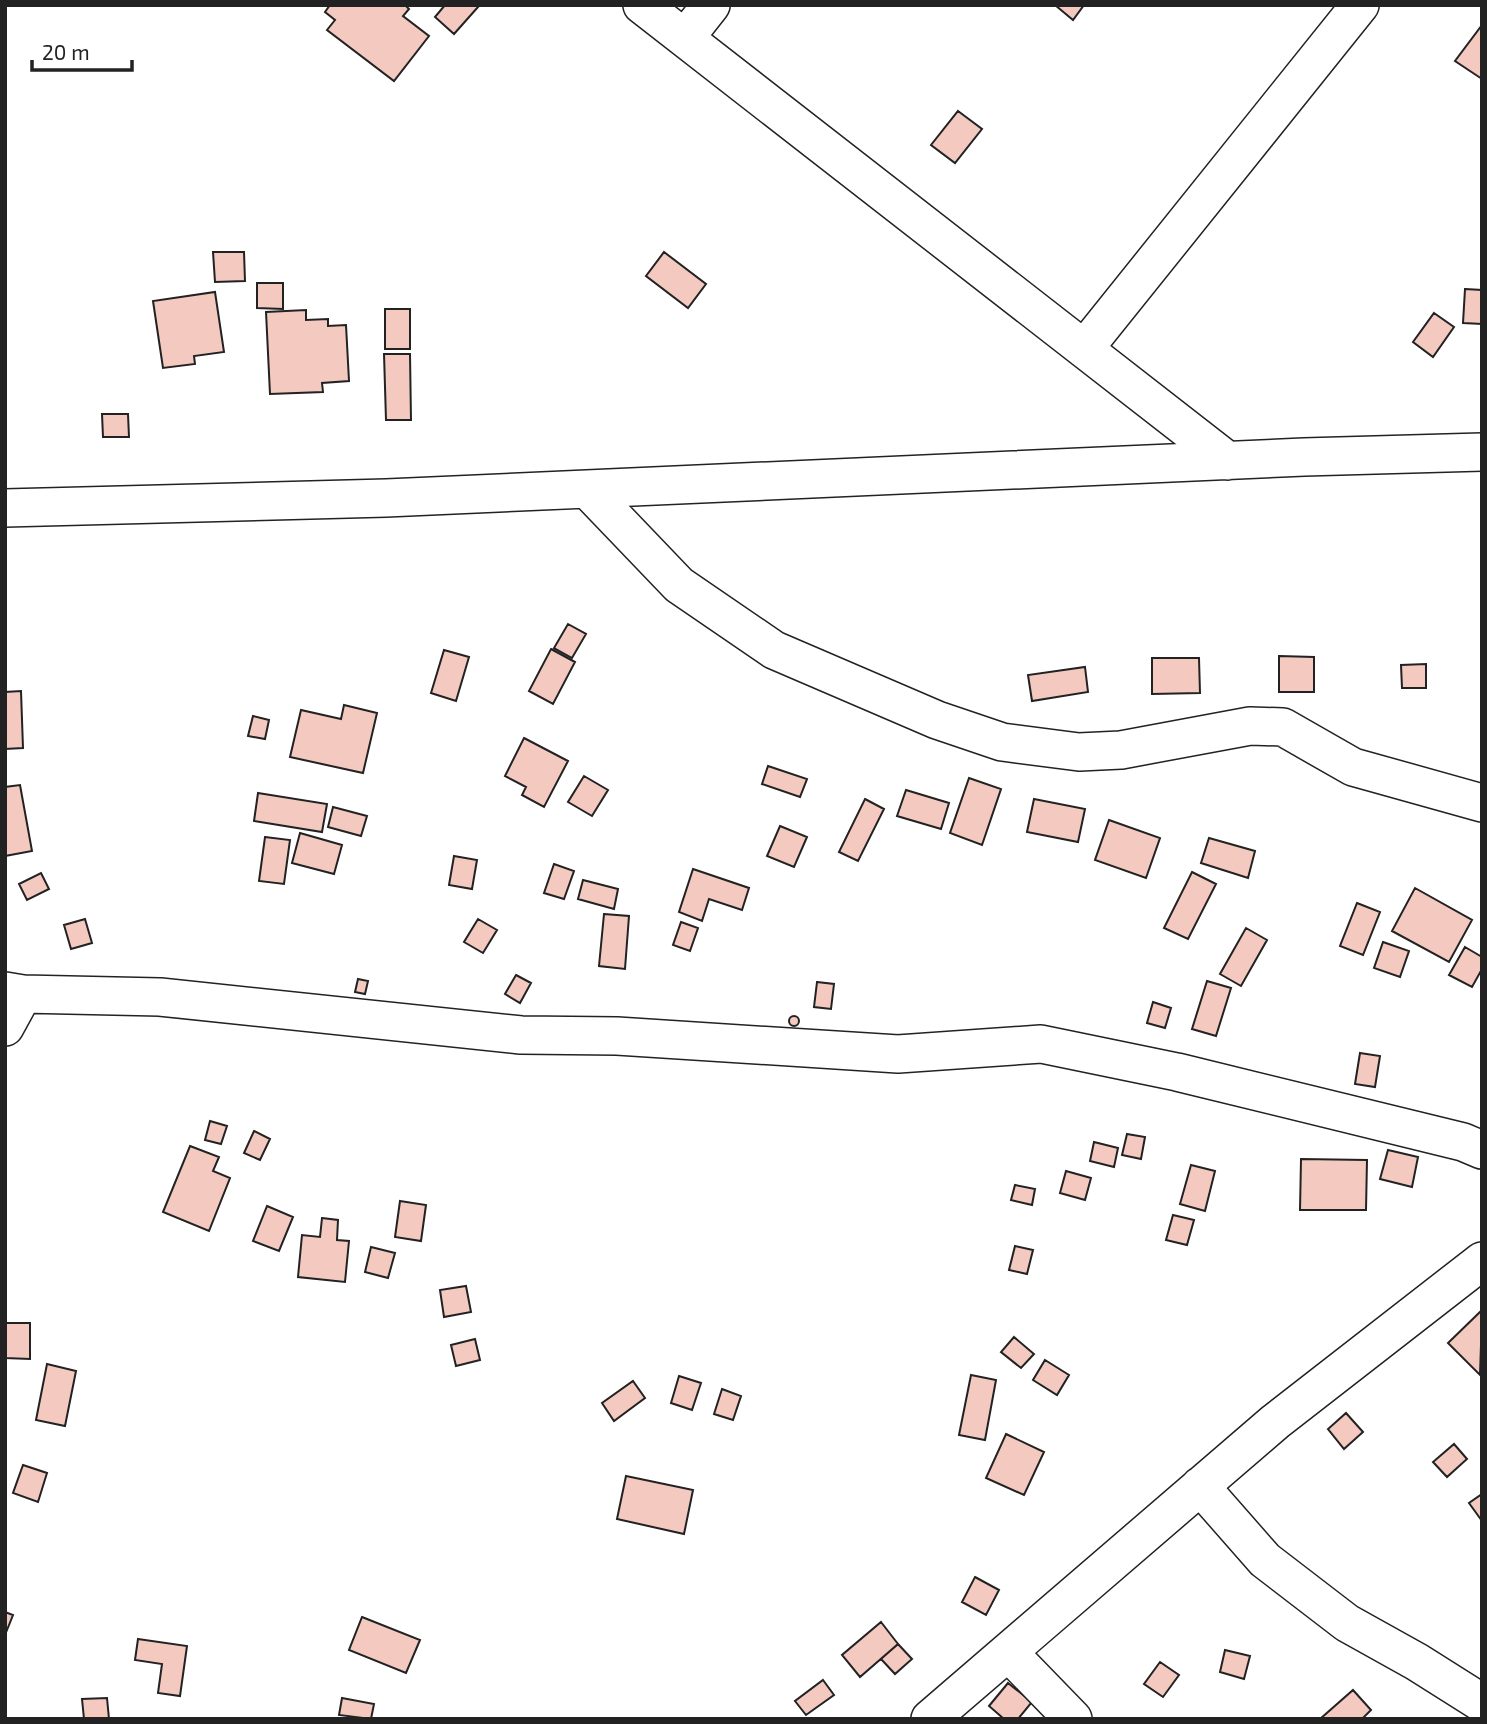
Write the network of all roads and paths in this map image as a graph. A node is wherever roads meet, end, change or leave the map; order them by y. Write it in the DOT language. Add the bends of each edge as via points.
graph roads {
  1 [pos="642,5"];
  2 [pos="710,5"];
  3 [pos="1360,5"];
  4 [pos="685,38"];
  5 [pos="1084,349"];
  6 [pos="1482,452"];
  7 [pos="1228,461"];
  8 [pos="587,489"];
  9 [pos="5,508"];
  10 [pos="1482,803"];
  11 [pos="14,992"];
  12 [pos="5,1027"];
  13 [pos="1482,1150"];
  14 [pos="1482,1261"];
  15 [pos="1200,1486"];
  16 [pos="1008,1652"];
  17 [pos="1482,1703"];
  18 [pos="930,1719"];
  19 [pos="1073,1719"];
  1 -- 4 [label="street"];
  2 -- 4 [label="street"];
  3 -- 5 [label="street"];
  4 -- 5 [label="street"];
  5 -- 7 [label="street"];
  6 -- 7 [label="street"];
  7 -- 8 [label="street"];
  8 -- 9 [label="street"];
  8 -- 10 [label="street" via="679,585 774,650 937,720 1002,742 1079,752 1121,750 1250,726 1283,727 1353,767"];
  11 -- 12 [label="street"];
  11 -- 13 [label="street" via="160,998 522,1035 617,1036 898,1054 1041,1044 1177,1072"];
  14 -- 15 [label="street"];
  15 -- 16 [label="street"];
  15 -- 17 [label="street" via="1265,1560 1296,1584 1347,1623"];
  16 -- 18 [label="street"];
  16 -- 19 [label="street"];
}
